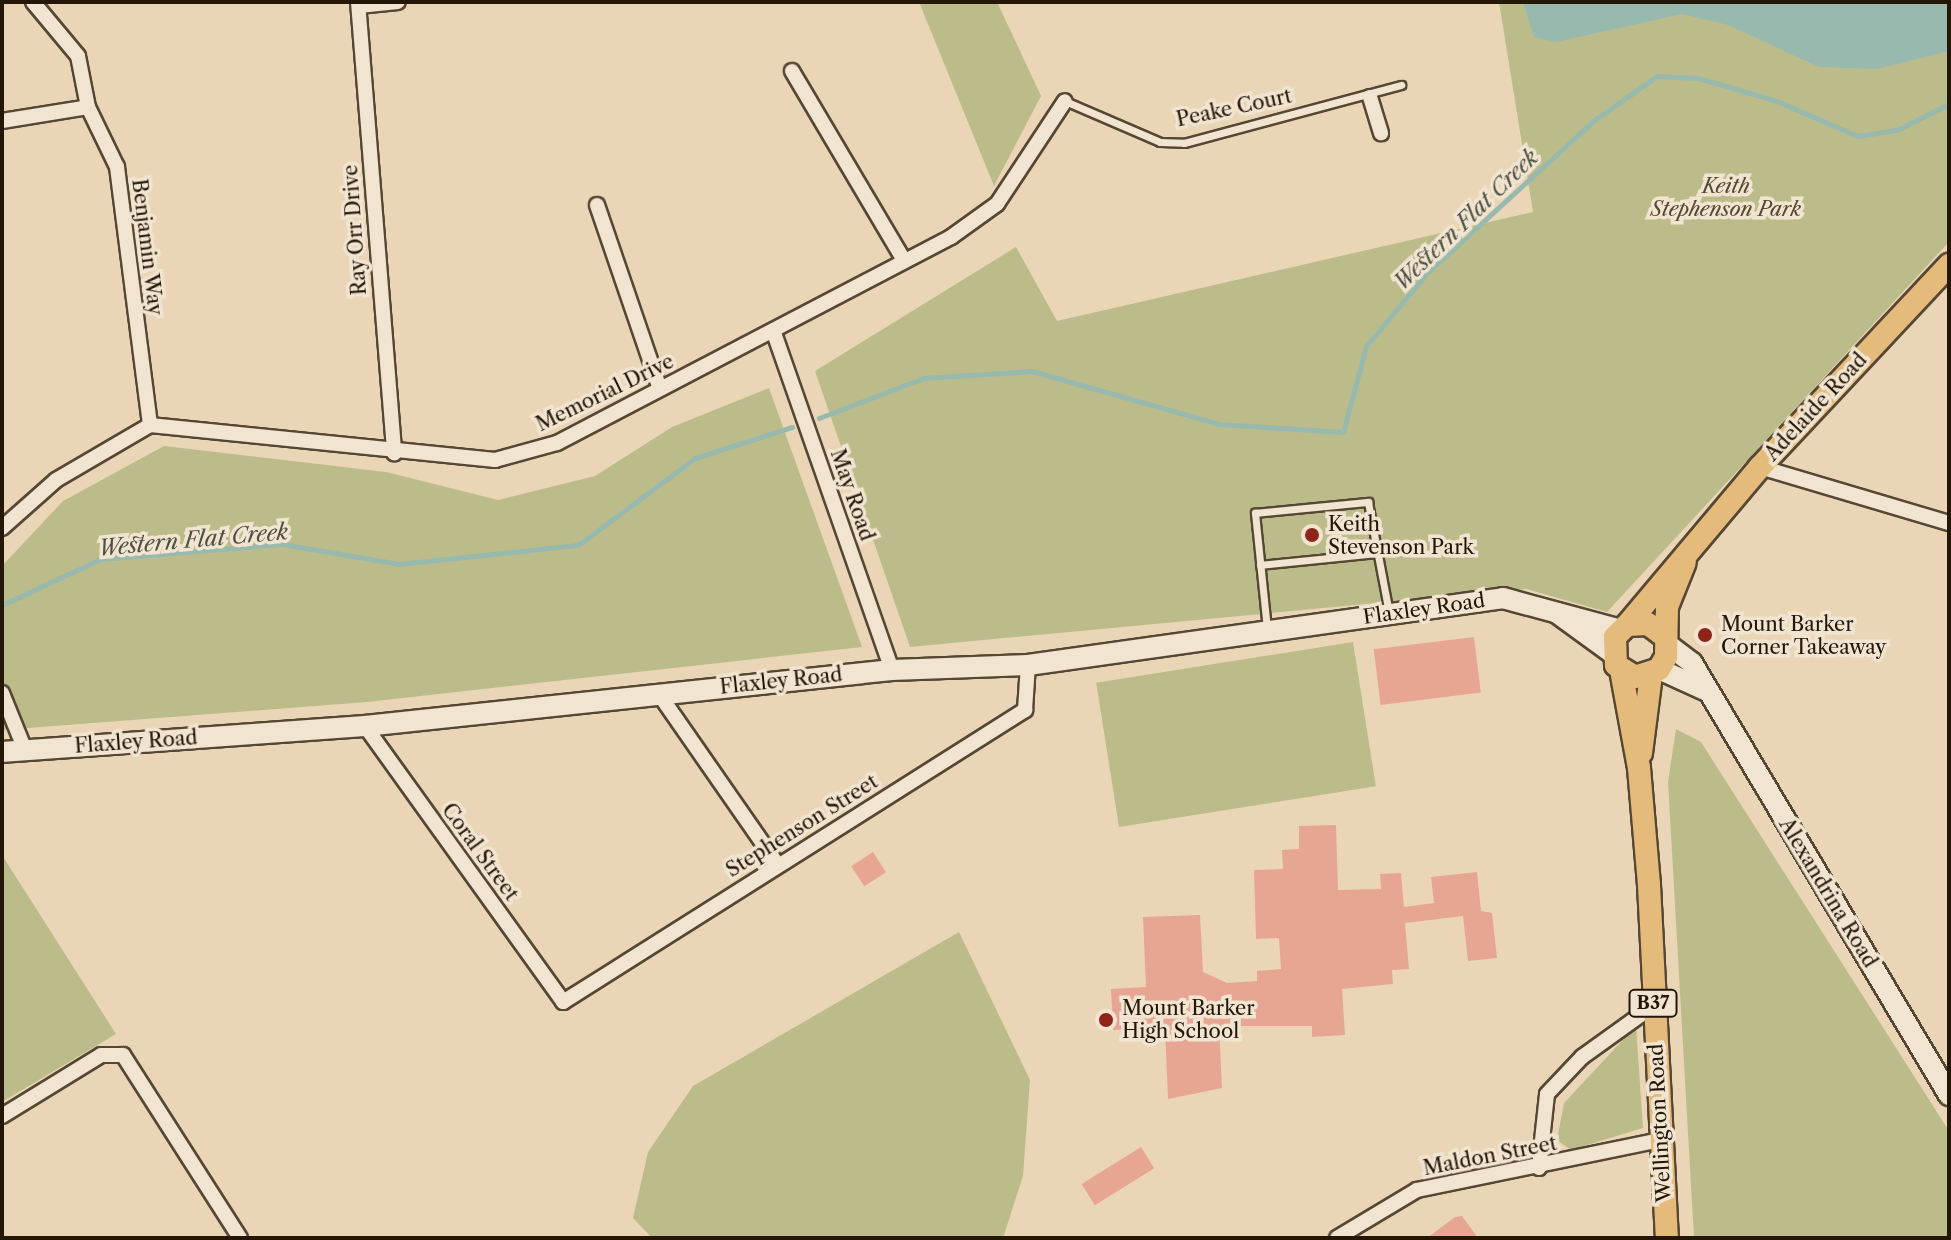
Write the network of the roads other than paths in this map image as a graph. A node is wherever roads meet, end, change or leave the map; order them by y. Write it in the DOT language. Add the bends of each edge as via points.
graph roads {
  1 [pos="33,2"];
  2 [pos="398,2"];
  3 [pos="358,4"];
  4 [pos="792,71"];
  5 [pos="1401,85"];
  6 [pos="1370,97"];
  7 [pos="1065,101"];
  8 [pos="88,107"];
  9 [pos="2,121"];
  10 [pos="1381,133"];
  11 [pos="597,205"];
  12 [pos="903,259"];
  13 [pos="1949,265"];
  14 [pos="774,333"];
  15 [pos="660,389"];
  16 [pos="150,425"];
  17 [pos="394,454"];
  18 [pos="1760,467"];
  19 [pos="1949,523"];
  20 [pos="2,528"];
  21 [pos="1378,553"];
  22 [pos="1688,555"];
  23 [pos="1260,565"];
  24 [pos="1556,612"];
  25 [pos="1389,614"];
  26 [pos="1624,627"];
  27 [pos="1267,631"];
  28 [pos="1665,640"];
  29 [pos="1616,662"];
  30 [pos="1028,665"];
  31 [pos="892,670"];
  32 [pos="1655,672"];
  33 [pos="1707,691"];
  34 [pos="2,693"];
  35 [pos="659,694"];
  36 [pos="365,726"];
  37 [pos="25,750"];
  38 [pos="2,752"];
  39 [pos="1639,768"];
  40 [pos="777,864"];
  41 [pos="563,1002"];
  42 [pos="1653,1006"];
  43 [pos="1949,1095"];
  44 [pos="2,1116"];
  45 [pos="1660,1140"];
  46 [pos="1539,1168"];
  47 [pos="240,1238"];
  48 [pos="1337,1238"];
  49 [pos="1667,1238"];
  1 -- 8 [label="street, Benjamin Way" via="78,56"];
  2 -- 3 [label="street"];
  3 -- 17 [label="street, Ray Orr Drive"];
  4 -- 12 [label="street"];
  5 -- 6 [label="lane, Peake Court"];
  6 -- 7 [label="lane, Peake Court" via="1184,143 1160,142"];
  6 -- 10 [label="street"];
  7 -- 12 [label="street, Memorial Drive" via="997,204 951,237"];
  8 -- 9 [label="street"];
  8 -- 16 [label="street, Benjamin Way" via="117,167"];
  11 -- 15 [label="street"];
  12 -- 14 [label="street, Memorial Drive"];
  13 -- 18 [label="main road, Adelaide Road / B37"];
  14 -- 15 [label="street, Memorial Drive"];
  14 -- 31 [label="street, May Road"];
  15 -- 17 [label="street, Memorial Drive" via="557,443 495,460"];
  16 -- 17 [label="street, Memorial Drive"];
  16 -- 20 [label="street" via="56,480"];
  18 -- 19 [label="street"];
  18 -- 22 [label="main road, Adelaide Road / B37"];
  21 -- 23 [label="lane"];
  21 -- 23 [label="lane" via="1368,502 1284,510 1255,513"];
  21 -- 25 [label="lane"];
  22 -- 26 [label="main road, Adelaide Road / B37" via="1662,577"];
  22 -- 28 [label="main road, Adelaide Road / B37" via="1673,586"];
  23 -- 27 [label="lane"];
  24 -- 25 [label="main road, Flaxley Road" via="1503,598"];
  24 -- 26 [label="main road, Flaxley Road"];
  24 -- 29 [label="main road, Flaxley Road"];
  25 -- 27 [label="main road, Flaxley Road"];
  26 -- 28 [label="main road" via="1648,624"];
  26 -- 29 [label="main road, B37"];
  27 -- 30 [label="main road, Flaxley Road"];
  28 -- 32 [label="main road, B37"];
  28 -- 33 [label="main road, Alexandrina Road" via="1692,663"];
  29 -- 32 [label="main road"];
  29 -- 39 [label="main road, Wellington Road / B37"];
  30 -- 31 [label="main road, Flaxley Road"];
  30 -- 40 [label="street, Stephenson Street" via="1025,710"];
  31 -- 35 [label="main road, Flaxley Road"];
  32 -- 33 [label="main road"];
  32 -- 39 [label="main road, Wellington Road / B37"];
  33 -- 43 [label="main road, Alexandrina Road"];
  34 -- 37 [label="street"];
  35 -- 36 [label="main road, Flaxley Road"];
  35 -- 40 [label="street"];
  36 -- 37 [label="main road, Flaxley Road"];
  36 -- 41 [label="street, Coral Street"];
  37 -- 38 [label="main road, Flaxley Road"];
  39 -- 42 [label="main road, Wellington Road / B37"];
  40 -- 41 [label="street, Stephenson Street"];
  42 -- 45 [label="main road, Wellington Road / B37"];
  42 -- 46 [label="street" via="1582,1057 1547,1094"];
  44 -- 47 [label="street" via="101,1055 123,1055"];
  45 -- 46 [label="street, Maldon Street"];
  45 -- 49 [label="main road, Wellington Road / B37"];
  46 -- 48 [label="street, Maldon Street" via="1417,1190"];
}
